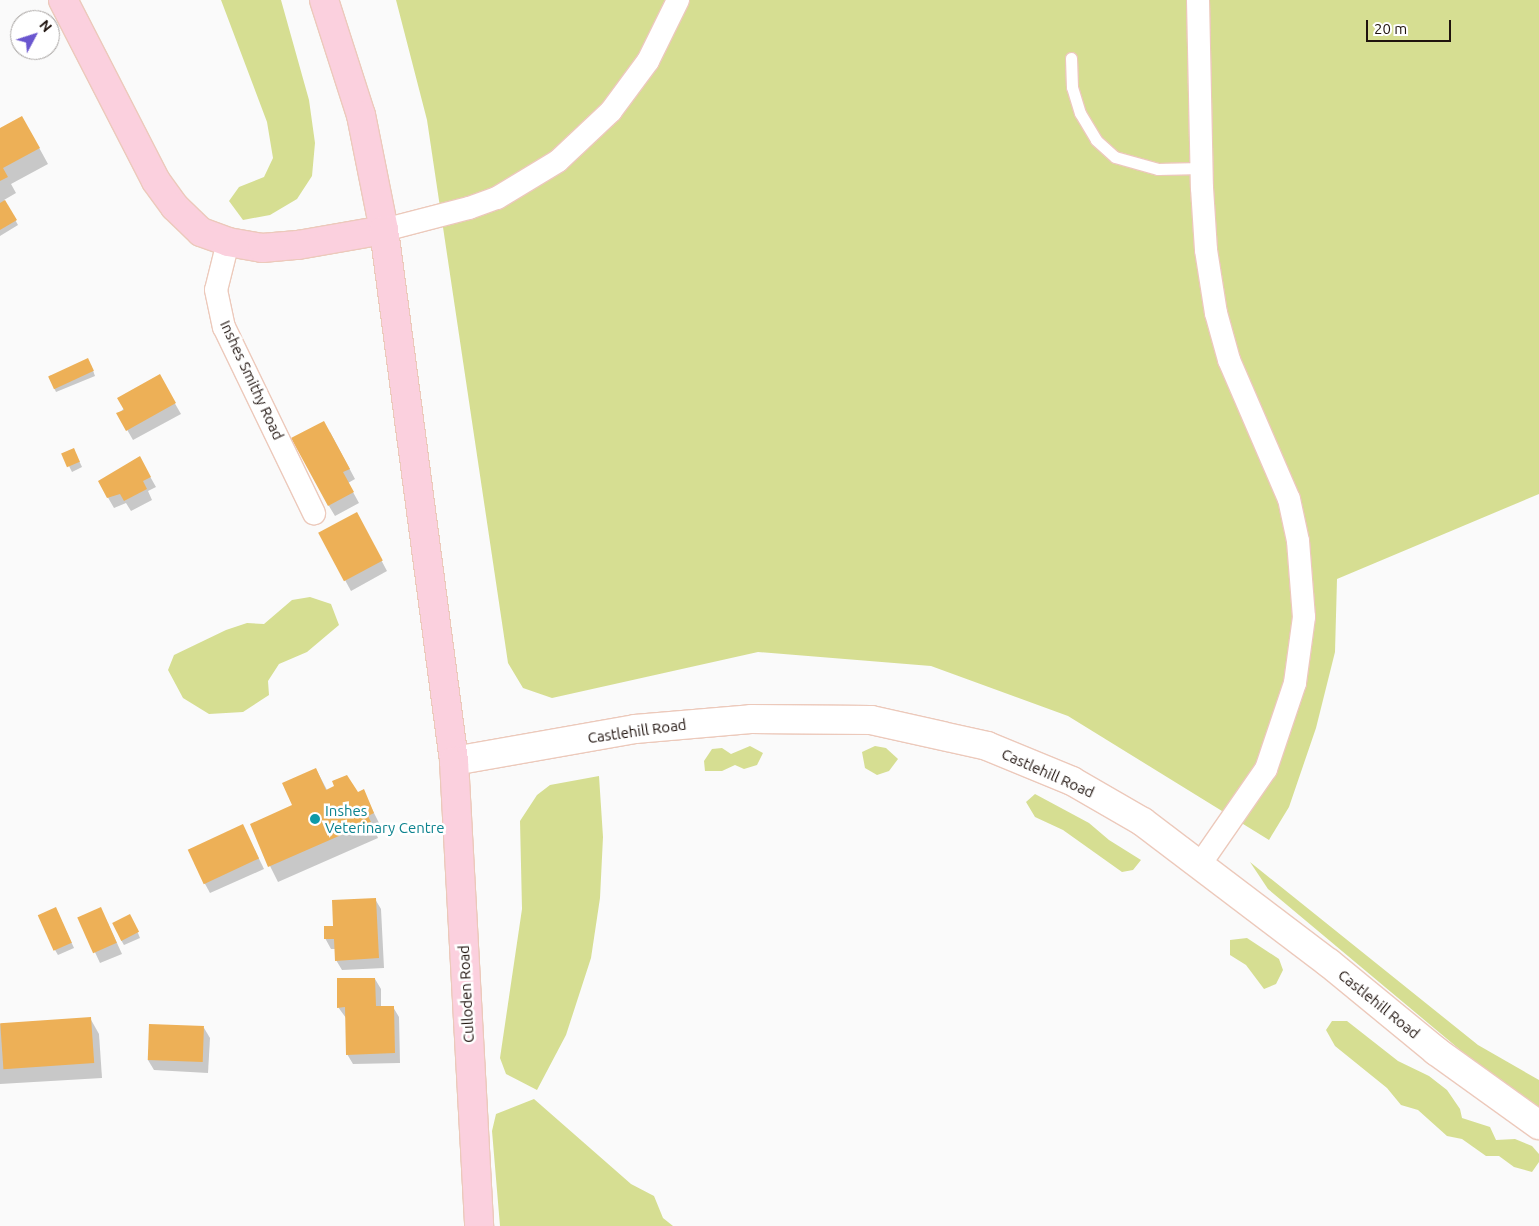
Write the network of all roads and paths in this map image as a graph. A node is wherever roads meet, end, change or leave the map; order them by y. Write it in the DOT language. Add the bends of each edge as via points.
graph roads {
  1 [pos="63,0"];
  2 [pos="324,0"];
  3 [pos="678,0"];
  4 [pos="1198,0"];
  5 [pos="1071,58"];
  6 [pos="1201,168"];
  7 [pos="384,230"];
  8 [pos="228,242"];
  9 [pos="314,513"];
  10 [pos="454,761"];
  11 [pos="1201,863"];
  12 [pos="1539,1125"];
  13 [pos="479,1226"];
  1 -- 8 [label="main road" via="156,180 175,207 201,232"];
  2 -- 7 [label="main road, Culloden Road" via="361,115"];
  3 -- 7 [label="street" via="648,61 616,104 558,160 497,198"];
  4 -- 6 [label="street"];
  5 -- 6 [label="lane" via="1072,87 1080,113 1096,140 1115,157 1158,169"];
  6 -- 11 [label="street" via="1206,250 1216,312 1229,360 1271,450 1289,499 1298,541 1304,618 1295,683 1266,769"];
  7 -- 8 [label="main road" via="262,248"];
  7 -- 10 [label="main road, Culloden Road"];
  8 -- 9 [label="street, Inshes Smithy Road" via="216,290 224,327"];
  10 -- 11 [label="street, Castlehill Road" via="635,729 751,719 872,720 987,746 1072,781 1143,822"];
  10 -- 13 [label="main road, Culloden Road"];
  11 -- 12 [label="street, Castlehill Road" via="1436,1051"];
}
